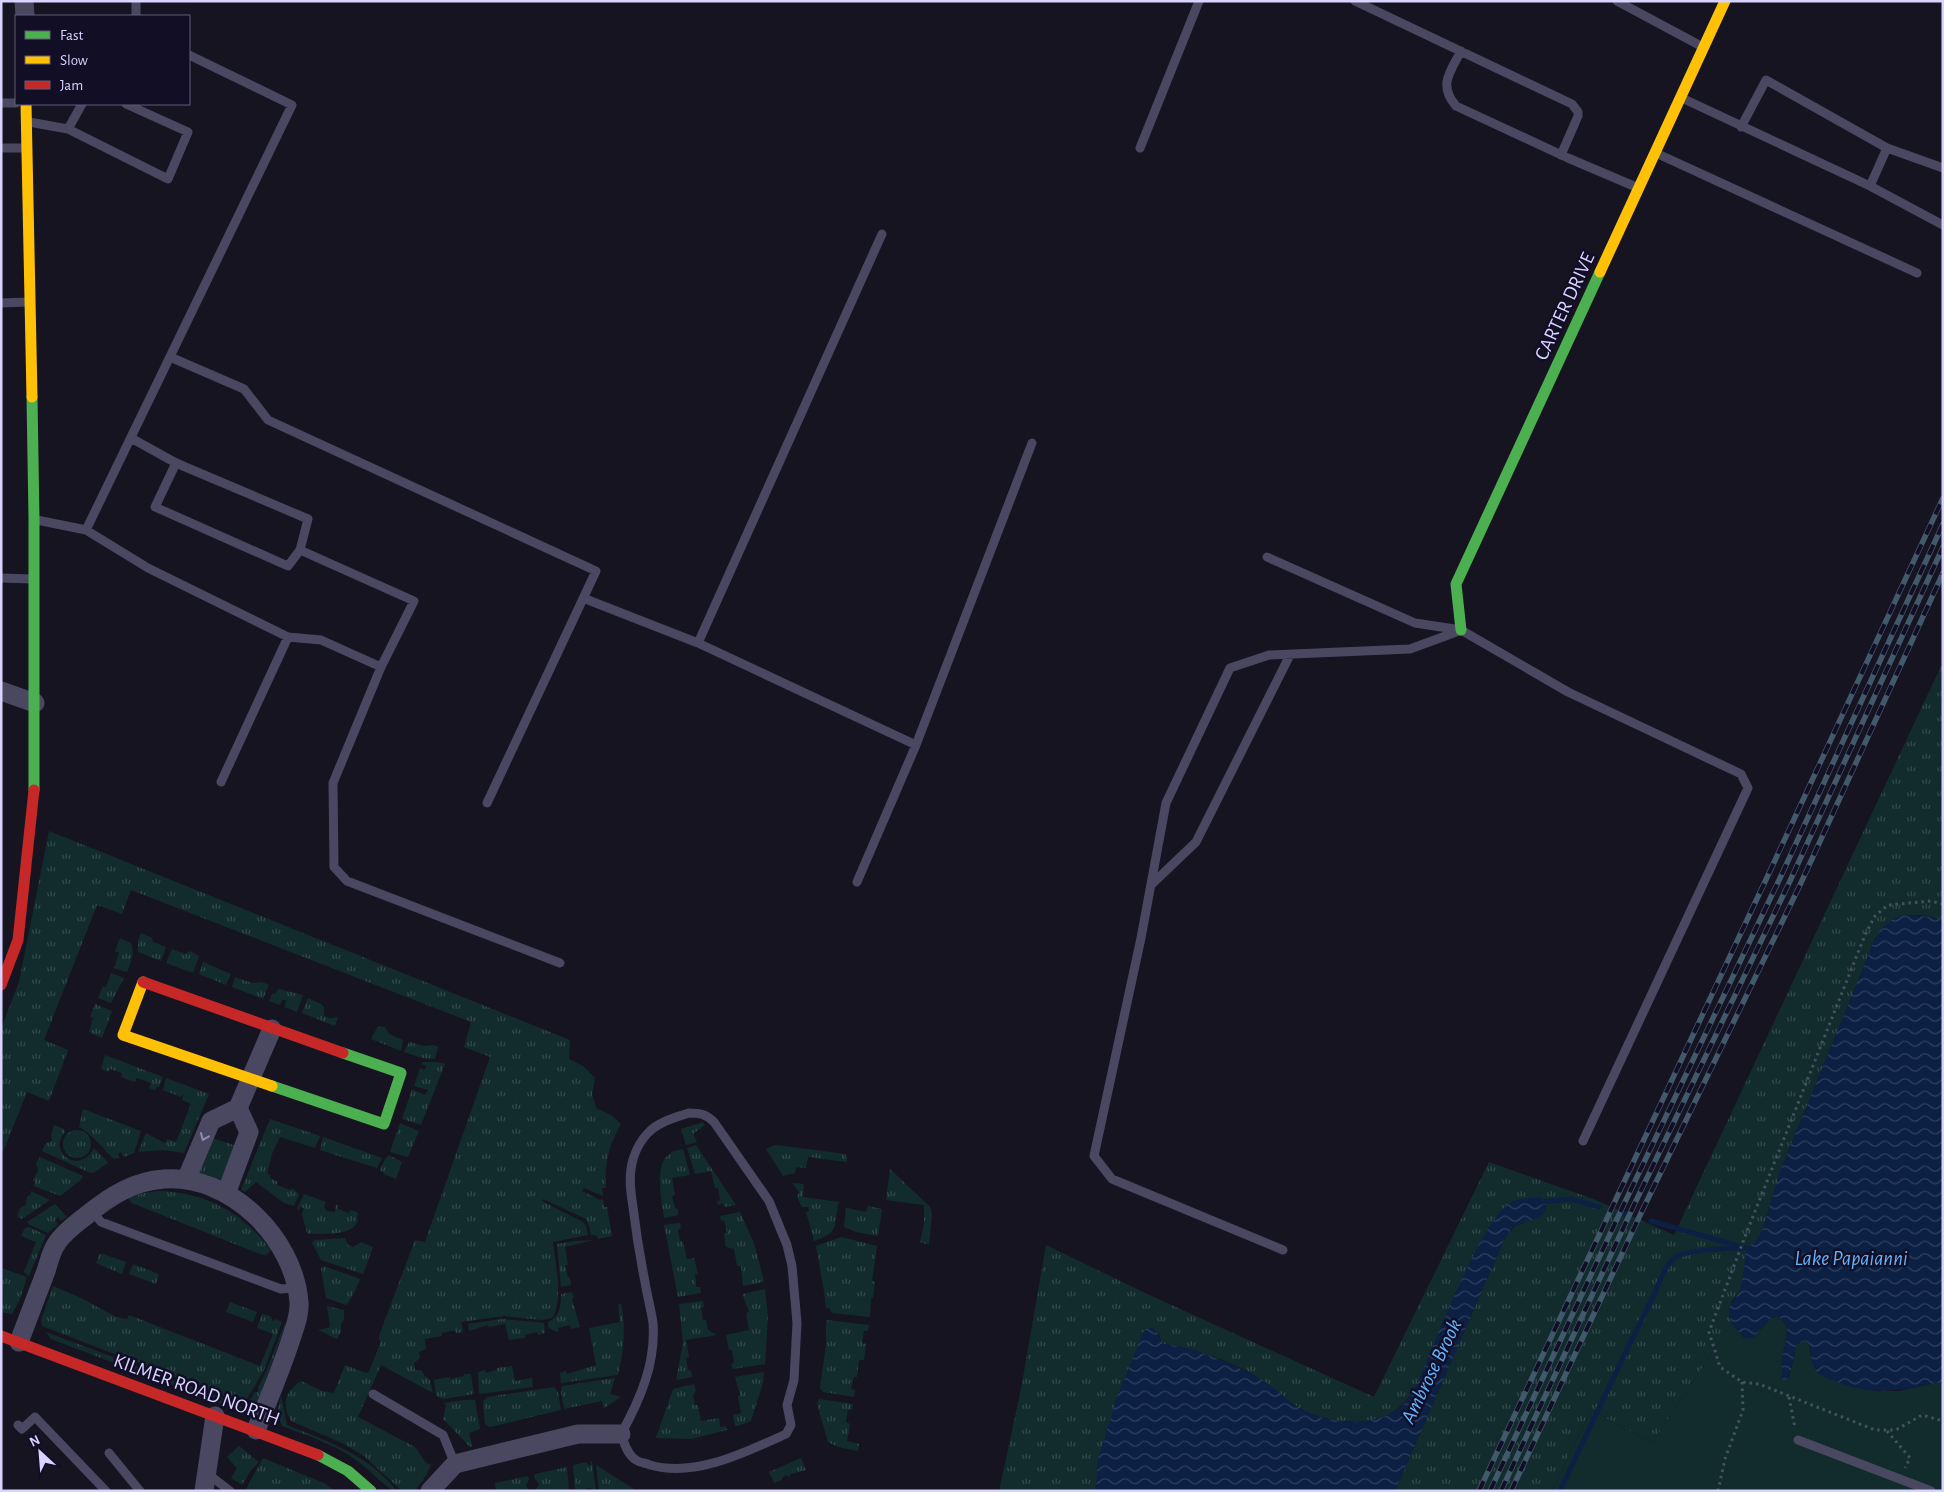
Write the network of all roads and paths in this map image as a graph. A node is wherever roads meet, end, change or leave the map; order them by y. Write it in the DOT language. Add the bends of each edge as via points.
graph roads {
  1 [pos="24,1"];
  2 [pos="136,1"];
  3 [pos="1199,1"];
  4 [pos="1355,1"];
  5 [pos="1618,1"];
  6 [pos="1725,1"];
  7 [pos="25,15"];
  8 [pos="136,15"];
  9 [pos="1704,48"];
  10 [pos="1461,52"];
  11 [pos="190,55"];
  12 [pos="1681,97"];
  13 [pos="1,103"];
  14 [pos="15,104"];
  15 [pos="25,105"];
  16 [pos="81,105"];
  17 [pos="128,105"];
  18 [pos="27,122"];
  19 [pos="1741,127"];
  20 [pos="68,129"];
  21 [pos="1,148"];
  22 [pos="27,148"];
  23 [pos="1140,148"];
  24 [pos="1888,148"];
  25 [pos="1656,152"];
  26 [pos="1561,154"];
  27 [pos="1943,168"];
  28 [pos="1870,186"];
  29 [pos="1639,188"];
  30 [pos="1943,225"];
  31 [pos="882,234"];
  32 [pos="1917,273"];
  33 [pos="30,302"];
  34 [pos="1,303"];
  35 [pos="170,357"];
  36 [pos="131,438"];
  37 [pos="1032,443"];
  38 [pos="176,462"];
  39 [pos="34,519"];
  40 [pos="86,530"];
  41 [pos="300,550"];
  42 [pos="1267,557"];
  43 [pos="1,578"];
  44 [pos="34,579"];
  45 [pos="583,598"];
  46 [pos="1461,630"];
  47 [pos="288,638"];
  48 [pos="698,643"];
  49 [pos="1290,654"];
  50 [pos="381,667"];
  51 [pos="1,691"];
  52 [pos="35,704"];
  53 [pos="916,744"];
  54 [pos="221,782"];
  55 [pos="487,803"];
  56 [pos="857,882"];
  57 [pos="1151,886"];
  58 [pos="1943,904"];
  59 [pos="560,963"];
  60 [pos="1,985"];
  61 [pos="272,1029"];
  62 [pos="250,1079"];
  63 [pos="238,1108"];
  64 [pos="1583,1141"];
  65 [pos="186,1180"];
  66 [pos="226,1194"];
  67 [pos="92,1211"];
  68 [pos="1283,1250"];
  69 [pos="296,1288"];
  70 [pos="10,1339"];
  71 [pos="1742,1382"];
  72 [pos="373,1394"];
  73 [pos="1789,1397"];
  74 [pos="216,1416"];
  75 [pos="1943,1421"];
  76 [pos="18,1425"];
  77 [pos="256,1430"];
  78 [pos="1887,1430"];
  79 [pos="621,1434"];
  80 [pos="1798,1440"];
  81 [pos="108,1453"];
  82 [pos="455,1464"];
  83 [pos="1899,1479"];
  84 [pos="206,1482"];
  85 [pos="106,1491"];
  86 [pos="140,1491"];
  87 [pos="230,1491"];
  88 [pos="371,1491"];
  89 [pos="430,1491"];
  90 [pos="1718,1491"];
  91 [pos="1931,1491"];
  1 -- 7 [label="street"];
  2 -- 8 [label="lane"];
  3 -- 23 [label="lane"];
  4 -- 10 [label="lane"];
  5 -- 9 [label="lane"];
  6 -- 9 [label="street, CARTER DRIVE"];
  9 -- 12 [label="street, CARTER DRIVE"];
  10 -- 26 [label="lane" via="1446,86 1447,94 1456,106"];
  10 -- 26 [label="lane" via="1575,107 1578,116"];
  11 -- 35 [label="lane" via="292,104"];
  12 -- 19 [label="lane"];
  12 -- 25 [label="street, CARTER DRIVE"];
  13 -- 14 [label="lane"];
  15 -- 18 [label="street"];
  16 -- 20 [label="lane"];
  17 -- 20 [label="lane" via="188,132 168,179"];
  18 -- 20 [label="lane"];
  18 -- 22 [label="street"];
  19 -- 24 [label="lane" via="1766,80"];
  19 -- 28 [label="lane"];
  21 -- 22 [label="lane"];
  22 -- 33 [label="street"];
  24 -- 27 [label="lane"];
  24 -- 28 [label="lane"];
  25 -- 29 [label="street, CARTER DRIVE"];
  25 -- 32 [label="lane"];
  26 -- 29 [label="lane"];
  28 -- 30 [label="lane"];
  29 -- 46 [label="street, CARTER DRIVE" via="1456,584"];
  31 -- 48 [label="lane"];
  33 -- 34 [label="lane"];
  33 -- 39 [label="street"];
  35 -- 36 [label="lane"];
  35 -- 45 [label="lane" via="244,389 268,420 596,571"];
  36 -- 38 [label="lane"];
  36 -- 40 [label="lane"];
  37 -- 53 [label="lane"];
  38 -- 41 [label="lane" via="308,519"];
  38 -- 41 [label="lane" via="155,507 288,566"];
  39 -- 40 [label="lane"];
  39 -- 44 [label="street"];
  40 -- 47 [label="lane" via="148,568"];
  41 -- 50 [label="lane" via="414,601"];
  42 -- 46 [label="lane" via="1415,623"];
  43 -- 44 [label="lane"];
  44 -- 52 [label="street"];
  45 -- 48 [label="lane"];
  45 -- 55 [label="lane"];
  46 -- 49 [label="lane" via="1410,649"];
  46 -- 64 [label="lane" via="1568,692 1741,774 1748,788"];
  47 -- 50 [label="lane" via="321,640"];
  47 -- 54 [label="lane"];
  48 -- 53 [label="lane"];
  49 -- 57 [label="lane" via="1196,842"];
  49 -- 57 [label="lane" via="1269,655 1230,668 1166,803"];
  50 -- 59 [label="lane" via="333,783 334,867 347,881"];
  51 -- 52 [label="street"];
  52 -- 60 [label="street" via="34,798 18,940"];
  53 -- 56 [label="lane"];
  57 -- 68 [label="lane" via="1094,1156 1112,1179"];
  58 -- 71 [label="path" via="1931,901 1888,905 1875,916 1865,936 1709,1332 1720,1367"];
  61 -- 62 [label="street"];
  61 -- 62 [label="street" via="143,982 123,1035"];
  61 -- 62 [label="street" via="402,1073 384,1124"];
  62 -- 63 [label="street"];
  63 -- 65 [label="street, one-way" via="211,1121"];
  63 -- 66 [label="street" via="248,1132"];
  65 -- 66 [label="street" via="200,1182"];
  65 -- 67 [label="street" via="163,1179 129,1187"];
  66 -- 69 [label="street" via="243,1204 276,1237 287,1257"];
  67 -- 69 [label="lane" via="101,1222 281,1289"];
  67 -- 70 [label="street" via="56,1243"];
  69 -- 77 [label="street" via="298,1317"];
  70 -- 74 [label="street, KILMER ROAD NORTH"];
  71 -- 73 [label="path" via="1759,1384"];
  71 -- 90 [label="path" via="1743,1410 1725,1459"];
  72 -- 82 [label="lane" via="443,1435"];
  73 -- 78 [label="path" via="1875,1430"];
  73 -- 80 [label="path"];
  74 -- 77 [label="street, KILMER ROAD NORTH"];
  74 -- 84 [label="street"];
  75 -- 78 [label="path" via="1922,1415 1896,1430"];
  76 -- 85 [label="lane" via="22,1429 35,1417"];
  77 -- 88 [label="street, KILMER ROAD NORTH" via="317,1454 348,1471"];
  78 -- 83 [label="path" via="1910,1458"];
  79 -- 79 [label="lane" via="645,1384 653,1341 653,1322 629,1183 634,1154 642,1140 664,1121 700,1112 709,1116 755,1178 769,1201 787,1246 797,1322 794,1380 787,1405 792,1425 786,1434 738,1455 709,1464 680,1467 658,1467 635,1460"];
  79 -- 82 [label="street" via="578,1434"];
  80 -- 83 [label="lane"];
  81 -- 86 [label="lane"];
  82 -- 89 [label="street"];
  83 -- 91 [label="lane"];
  84 -- 87 [label="lane"];
}
